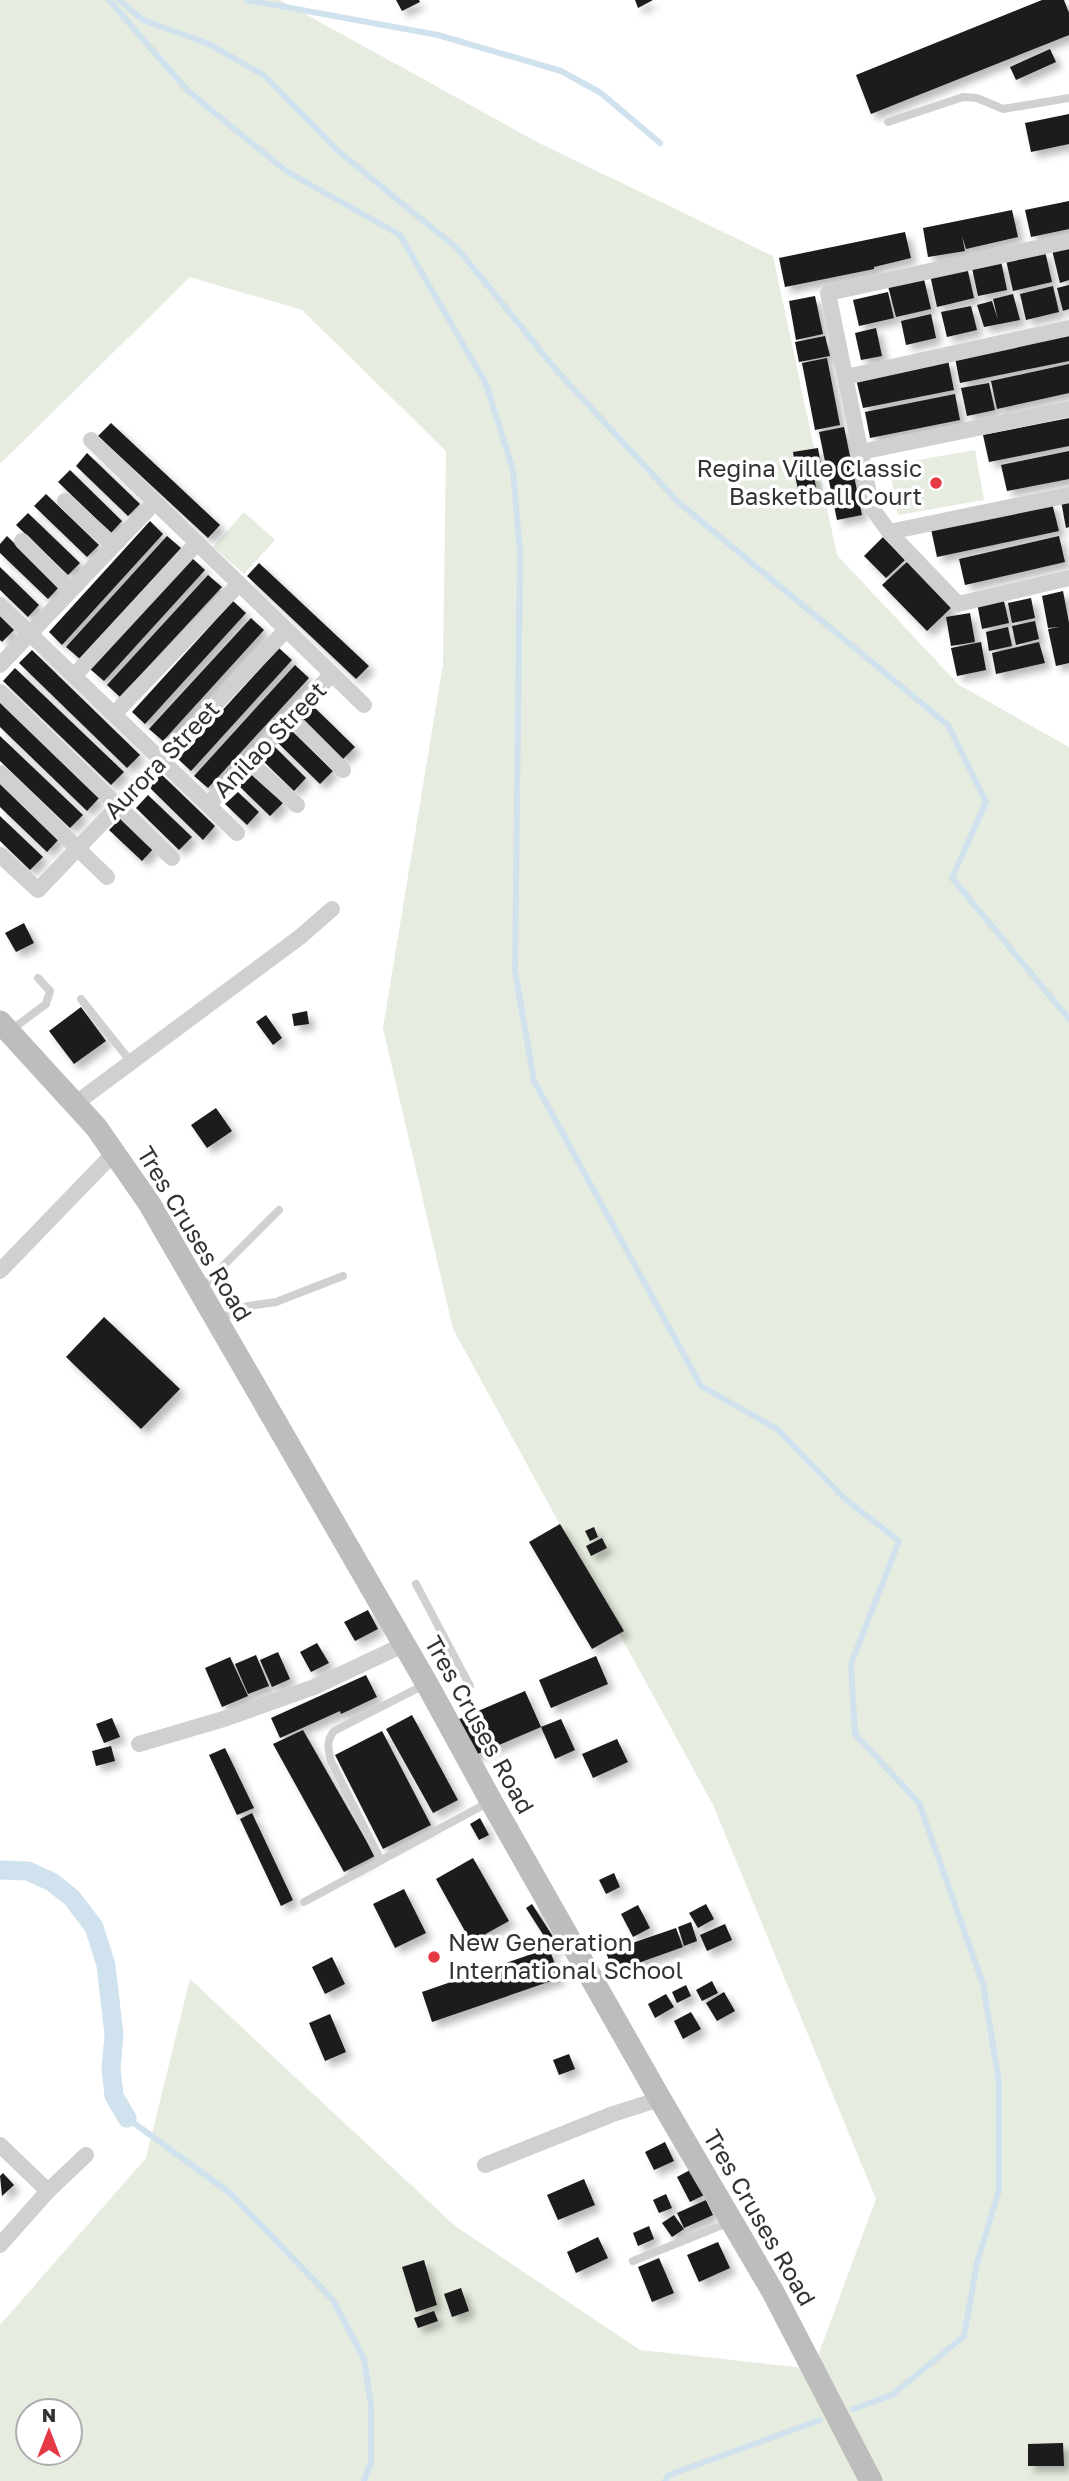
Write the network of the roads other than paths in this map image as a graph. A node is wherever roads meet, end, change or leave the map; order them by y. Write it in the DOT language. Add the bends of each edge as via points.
graph roads {
  1 [pos="1069,98"];
  2 [pos="888,122"];
  3 [pos="1069,242"];
  4 [pos="1069,328"];
  5 [pos="846,377"];
  6 [pos="1069,408"];
  7 [pos="91,440"];
  8 [pos="861,453"];
  9 [pos="1069,495"];
  10 [pos="65,500"];
  11 [pos="155,502"];
  12 [pos="889,532"];
  13 [pos="22,541"];
  14 [pos="197,543"];
  15 [pos="113,545"];
  16 [pos="1069,578"];
  17 [pos="239,584"];
  18 [pos="71,590"];
  19 [pos="0,605"];
  20 [pos="286,630"];
  21 [pos="30,634"];
  22 [pos="0,665"];
  23 [pos="332,674"];
  24 [pos="74,676"];
  25 [pos="0,692"];
  26 [pos="364,705"];
  27 [pos="114,714"];
  28 [pos="290,718"];
  29 [pos="162,760"];
  30 [pos="249,762"];
  31 [pos="343,770"];
  32 [pos="0,773"];
  33 [pos="297,804"];
  34 [pos="208,805"];
  35 [pos="118,806"];
  36 [pos="237,833"];
  37 [pos="78,849"];
  38 [pos="0,855"];
  39 [pos="172,858"];
  40 [pos="107,877"];
  41 [pos="332,909"];
  42 [pos="38,978"];
  43 [pos="80,999"];
  44 [pos="4,1027"];
  45 [pos="131,1062"];
  46 [pos="76,1103"];
  47 [pos="115,1152"];
  48 [pos="279,1210"];
  49 [pos="0,1271"];
  50 [pos="343,1276"];
  51 [pos="198,1290"];
  52 [pos="216,1320"];
  53 [pos="416,1584"];
  54 [pos="403,1645"];
  55 [pos="427,1684"];
  56 [pos="470,1686"];
  57 [pos="139,1744"];
  58 [pos="491,1801"];
  59 [pos="380,1859"];
  60 [pos="304,1902"];
  61 [pos="660,2099"];
  62 [pos="0,2145"];
  63 [pos="86,2155"];
  64 [pos="485,2165"];
  65 [pos="48,2192"];
  66 [pos="732,2221"];
  67 [pos="0,2245"];
  68 [pos="633,2261"];
  69 [pos="871,2481"];
  1 -- 2 [label="lane" via="1003,109 963,97"];
  3 -- 5 [label="street" via="828,293"];
  4 -- 5 [label="street"];
  5 -- 8 [label="street"];
  6 -- 8 [label="street"];
  7 -- 11 [label="street"];
  8 -- 12 [label="street" via="872,508"];
  9 -- 12 [label="street"];
  10 -- 15 [label="street"];
  11 -- 14 [label="street"];
  11 -- 15 [label="street"];
  12 -- 16 [label="street" via="958,604"];
  13 -- 18 [label="street"];
  14 -- 17 [label="street"];
  14 -- 24 [label="street"];
  15 -- 18 [label="street"];
  17 -- 20 [label="street"];
  17 -- 27 [label="street"];
  18 -- 21 [label="street"];
  19 -- 21 [label="street"];
  20 -- 23 [label="street"];
  20 -- 29 [label="street, Aurora Street"];
  21 -- 22 [label="street"];
  21 -- 24 [label="street"];
  23 -- 26 [label="street"];
  23 -- 28 [label="street, Anilao Street"];
  24 -- 27 [label="street"];
  25 -- 35 [label="street"];
  27 -- 29 [label="street"];
  28 -- 30 [label="street, Anilao Street"];
  28 -- 31 [label="street"];
  29 -- 34 [label="street"];
  29 -- 35 [label="street, Aurora Street"];
  30 -- 33 [label="street"];
  30 -- 34 [label="street, Anilao Street"];
  32 -- 37 [label="street"];
  34 -- 36 [label="street"];
  35 -- 37 [label="street, Aurora Street"];
  35 -- 39 [label="street"];
  37 -- 38 [label="street, Aurora Street" via="38,890"];
  37 -- 40 [label="street"];
  41 -- 45 [label="street"];
  42 -- 44 [label="lane" via="50,991 46,1004"];
  43 -- 45 [label="lane"];
  44 -- 46 [label="main road, Tres Cruses Road"];
  45 -- 46 [label="street"];
  46 -- 47 [label="main road, Tres Cruses Road"];
  47 -- 49 [label="street"];
  47 -- 51 [label="main road, Tres Cruses Road"];
  48 -- 51 [label="lane"];
  50 -- 52 [label="lane"];
  51 -- 52 [label="main road, Tres Cruses Road"];
  52 -- 54 [label="main road, Tres Cruses Road"];
  53 -- 56 [label="lane"];
  54 -- 55 [label="main road, Tres Cruses Road"];
  54 -- 57 [label="street" via="314,1687"];
  55 -- 58 [label="main road, Tres Cruses Road"];
  55 -- 59 [label="lane" via="329,1737 331,1761"];
  58 -- 59 [label="lane"];
  58 -- 61 [label="main road, Tres Cruses Road"];
  59 -- 60 [label="lane"];
  61 -- 64 [label="street"];
  61 -- 66 [label="main road, Tres Cruses Road"];
  62 -- 65 [label="street"];
  63 -- 65 [label="street"];
  65 -- 67 [label="street"];
  66 -- 68 [label="lane"];
  66 -- 69 [label="main road, Tres Cruses Road"];
}
